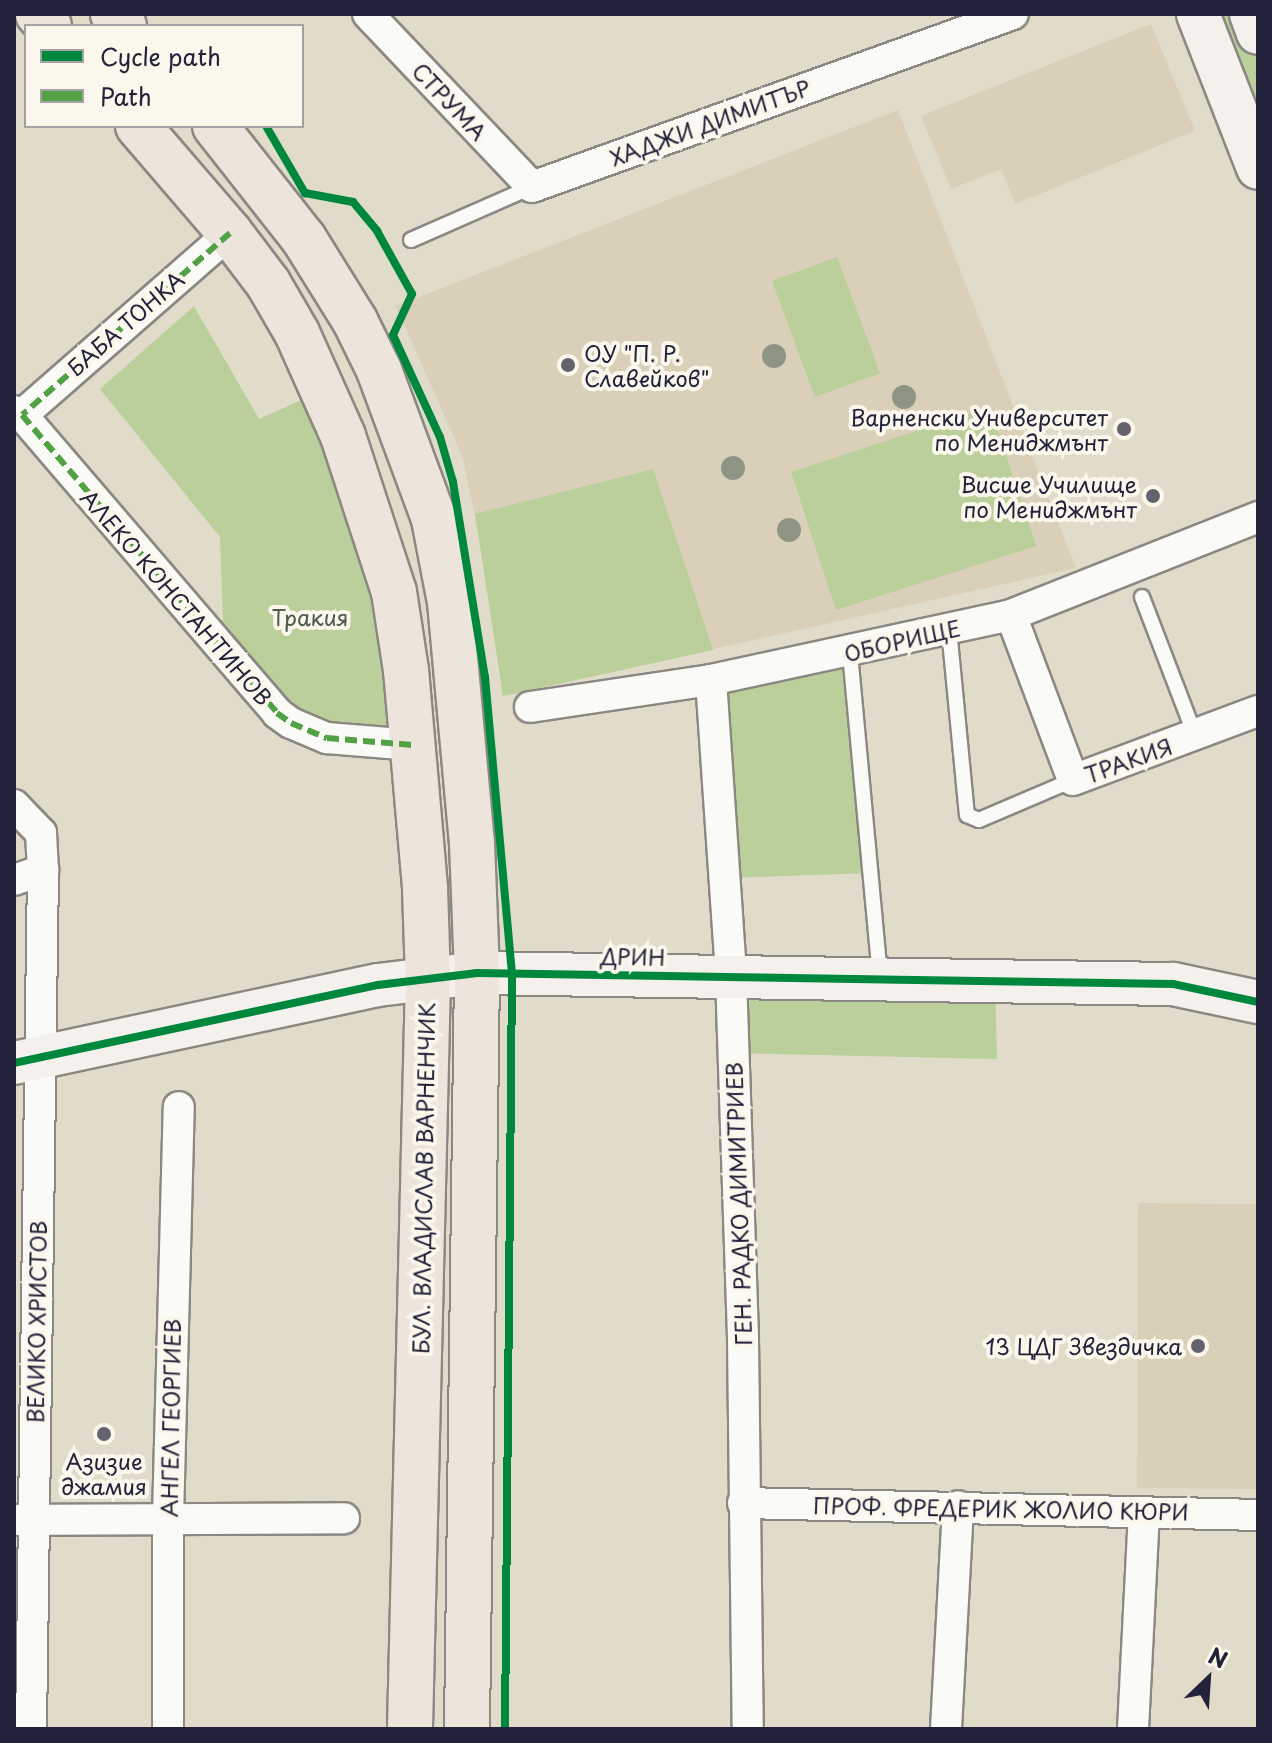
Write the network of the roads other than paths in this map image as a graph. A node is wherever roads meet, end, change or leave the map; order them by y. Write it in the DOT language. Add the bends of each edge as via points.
graph roads {
  1 [pos="1013,14"];
  2 [pos="1198,14"];
  3 [pos="1251,14"];
  4 [pos="380,18"];
  5 [pos="1258,33"];
  6 [pos="140,128"];
  7 [pos="217,128"];
  8 [pos="1258,168"];
  9 [pos="532,187"];
  10 [pos="230,233"];
  11 [pos="411,240"];
  12 [pos="18,413"];
  13 [pos="1258,517"];
  14 [pos="1142,597"];
  15 [pos="1011,615"];
  16 [pos="949,629"];
  17 [pos="850,653"];
  18 [pos="711,680"];
  19 [pos="530,707"];
  20 [pos="1258,711"];
  21 [pos="1195,735"];
  22 [pos="413,745"];
  23 [pos="1073,780"];
  24 [pos="14,805"];
  25 [pos="43,870"];
  26 [pos="14,880"];
  27 [pos="477,973"];
  28 [pos="731,976"];
  29 [pos="880,979"];
  30 [pos="428,980"];
  31 [pos="1258,1002"];
  32 [pos="27,1061"];
  33 [pos="179,1107"];
  34 [pos="743,1503"];
  35 [pos="958,1506"];
  36 [pos="1144,1512"];
  37 [pos="1258,1515"];
  38 [pos="168,1518"];
  39 [pos="344,1518"];
  40 [pos="23,1520"];
  41 [pos="31,1729"];
  42 [pos="168,1729"];
  43 [pos="410,1729"];
  44 [pos="467,1729"];
  45 [pos="748,1729"];
  46 [pos="946,1729"];
  47 [pos="1133,1729"];
  1 -- 9 [label="street, ХАДЖИ ДИМИТЪР"];
  2 -- 8 [label="street"];
  3 -- 5 [label="street"];
  4 -- 9 [label="street, СТРУМА"];
  6 -- 10 [label="main road, БУЛ. ВЛАДИСЛАВ ВАРНЕНЧИК"];
  7 -- 27 [label="main road" via="304,239 355,321 379,370 434,519 450,602 463,721"];
  9 -- 11 [label="lane, ХАДЖИ ДИМИТЪР"];
  10 -- 12 [label="street, БАБА ТОНКА"];
  10 -- 22 [label="main road, БУЛ. ВЛАДИСЛАВ ВАРНЕНЧИК" via="297,333 343,436 394,592"];
  12 -- 22 [label="street, АЛЕКО КОНСТАНТИНОВ" via="277,713 327,738"];
  13 -- 15 [label="street, ОБОРИЩЕ"];
  14 -- 21 [label="lane"];
  15 -- 16 [label="street, ОБОРИЩЕ"];
  15 -- 23 [label="street, ТРАКИЯ"];
  16 -- 17 [label="street, ОБОРИЩЕ"];
  16 -- 23 [label="lane" via="967,815 979,820"];
  17 -- 18 [label="street, ОБОРИЩЕ"];
  17 -- 29 [label="lane"];
  18 -- 19 [label="street, ОБОРИЩЕ"];
  18 -- 28 [label="street, ГЕН. РАДКО ДИМИТРИЕВ"];
  20 -- 21 [label="street, ТРАКИЯ"];
  21 -- 23 [label="street, ТРАКИЯ"];
  22 -- 30 [label="main road, БУЛ. ВЛАДИСЛАВ ВАРНЕНЧИК"];
  24 -- 25 [label="street, ВЕЛИКО ХРИСТОВ" via="41,833"];
  25 -- 26 [label="street"];
  25 -- 32 [label="street, ВЕЛИКО ХРИСТОВ"];
  27 -- 28 [label="street, ДРИН"];
  27 -- 30 [label="street, ДРИН"];
  27 -- 44 [label="main road"];
  28 -- 29 [label="street, ДРИН"];
  28 -- 34 [label="street, ГЕН. РАДКО ДИМИТРИЕВ"];
  29 -- 31 [label="street, ДРИН" via="1173,984"];
  30 -- 32 [label="street, ДРИН" via="363,988"];
  30 -- 43 [label="main road, БУЛ. ВЛАДИСЛАВ ВАРНЕНЧИК"];
  32 -- 40 [label="street, ВЕЛИКО ХРИСТОВ"];
  33 -- 38 [label="street, АНГЕЛ ГЕОРГИЕВ"];
  34 -- 35 [label="street, ПРОФ. ФРЕДЕРИК ЖОЛИО КЮРИ"];
  34 -- 45 [label="street, ГЕН. РАДКО ДИМИТРИЕВ"];
  35 -- 36 [label="street, ПРОФ. ФРЕДЕРИК ЖОЛИО КЮРИ"];
  35 -- 46 [label="street"];
  36 -- 37 [label="street, ПРОФ. ФРЕДЕРИК ЖОЛИО КЮРИ"];
  36 -- 47 [label="street"];
  38 -- 39 [label="street"];
  38 -- 40 [label="street"];
  38 -- 42 [label="street, АНГЕЛ ГЕОРГИЕВ"];
  40 -- 41 [label="street, ВЕЛИКО ХРИСТОВ"];
}
